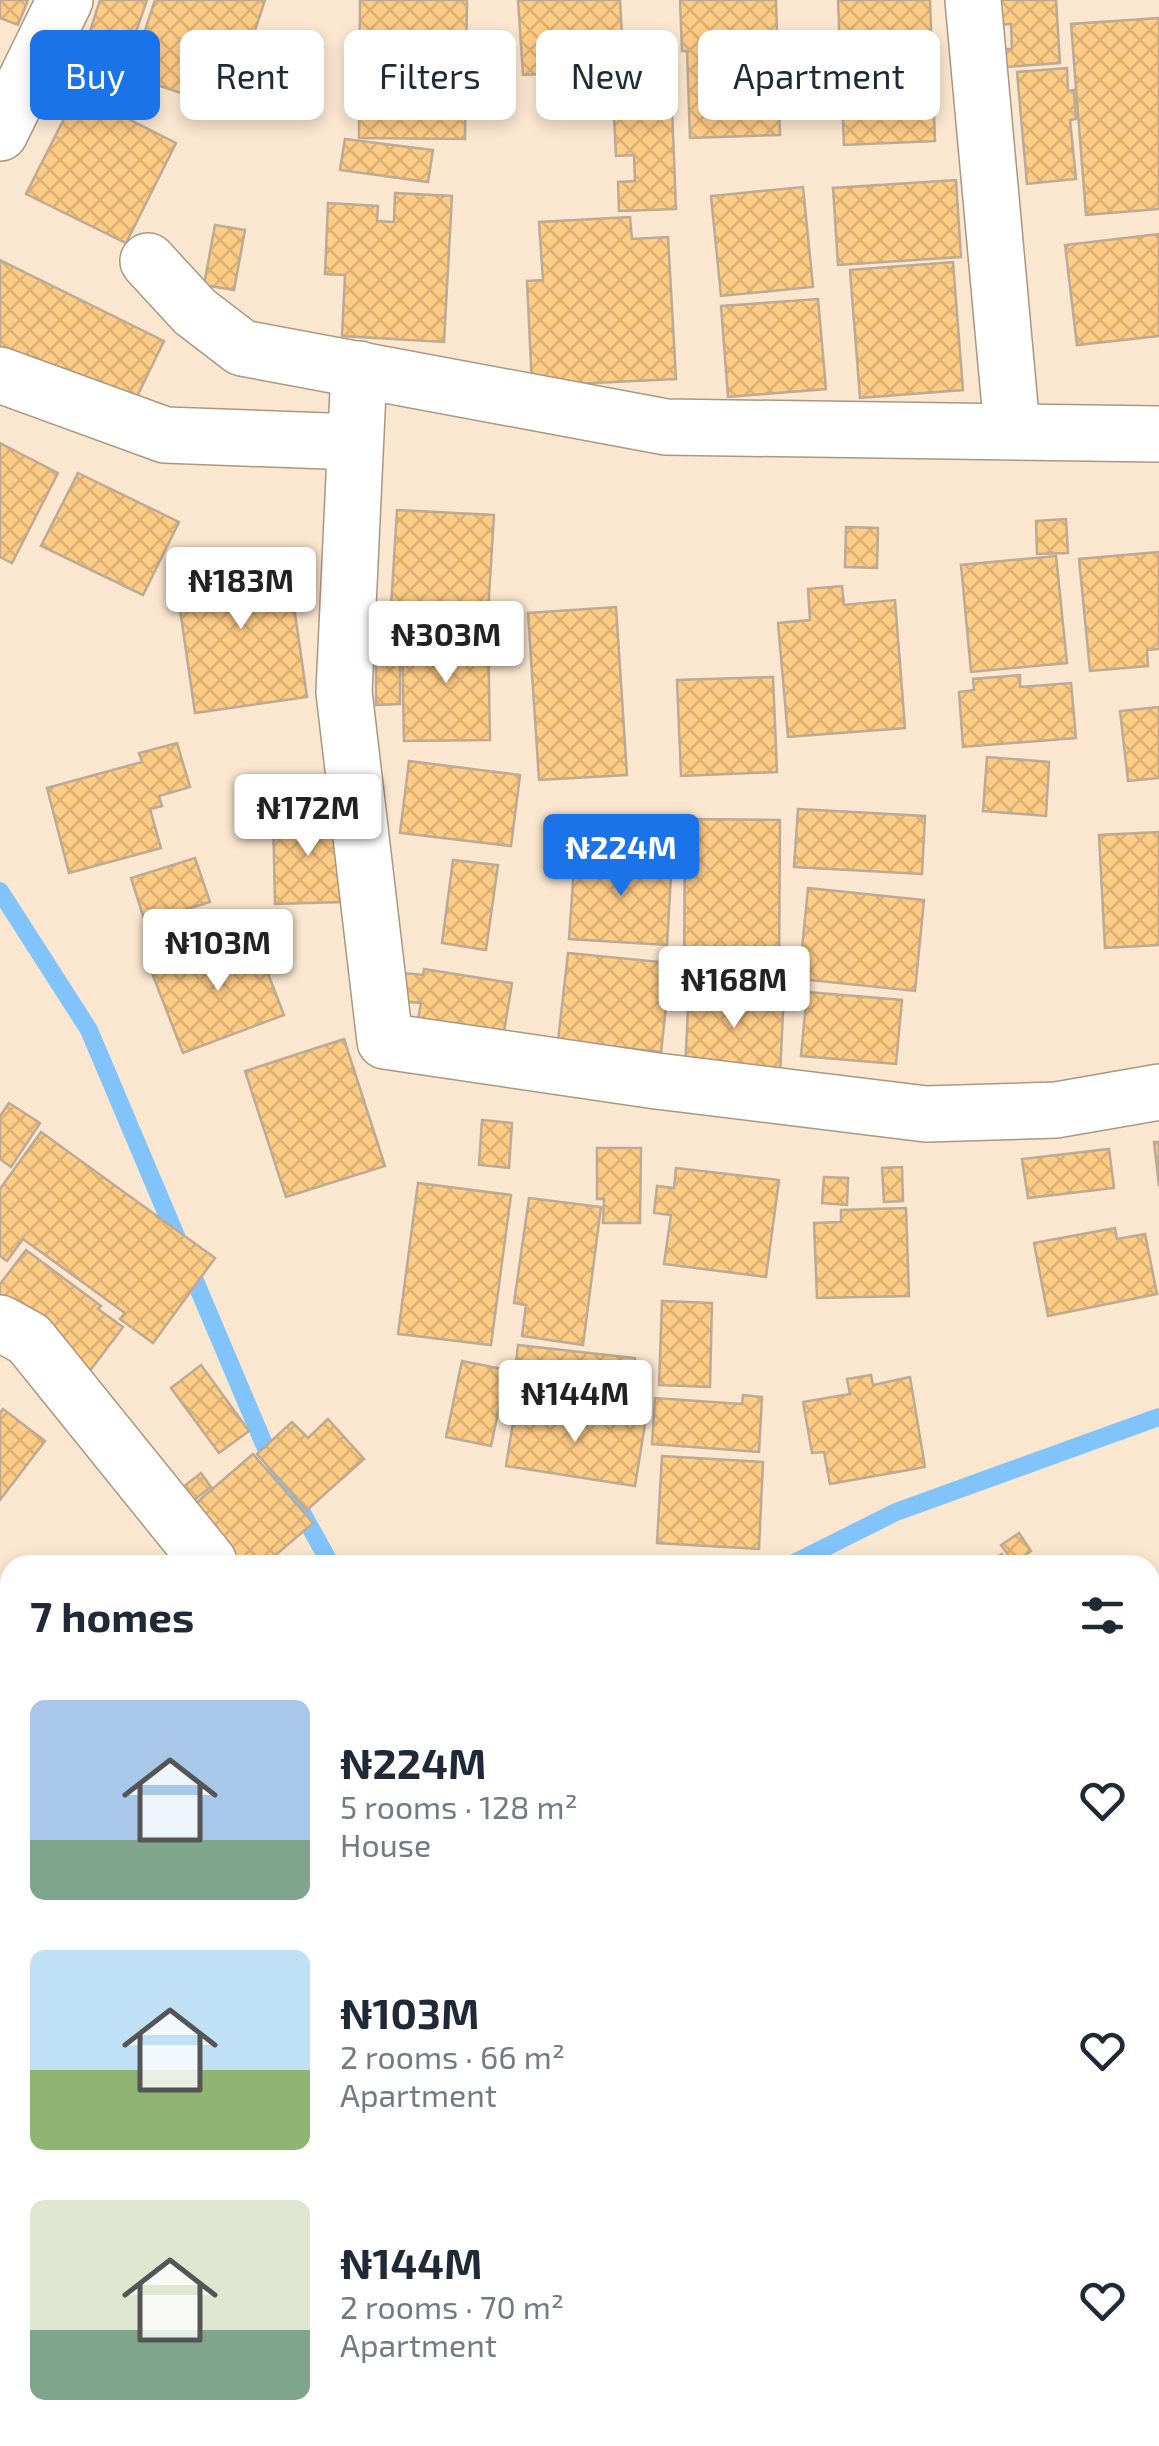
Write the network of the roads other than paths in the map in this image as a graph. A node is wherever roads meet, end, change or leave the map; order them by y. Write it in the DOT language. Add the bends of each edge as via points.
graph roads {
  1 [pos="66,0"];
  2 [pos="974,0"];
  3 [pos="0,133"];
  4 [pos="148,261"];
  5 [pos="359,369"];
  6 [pos="0,375"];
  7 [pos="1012,429"];
  8 [pos="1159,434"];
  9 [pos="354,442"];
  10 [pos="1159,1092"];
  11 [pos="0,1322"];
  12 [pos="203,1555"];
  1 -- 3 [label="street"];
  2 -- 7 [label="street"];
  4 -- 5 [label="street" via="195,312 242,348"];
  5 -- 7 [label="street" via="666,427"];
  5 -- 9 [label="street"];
  6 -- 9 [label="street" via="166,435"];
  7 -- 8 [label="street"];
  9 -- 10 [label="street" via="344,692 384,1040 926,1114 1056,1110"];
  11 -- 12 [label="street" via="28,1339"];
}
